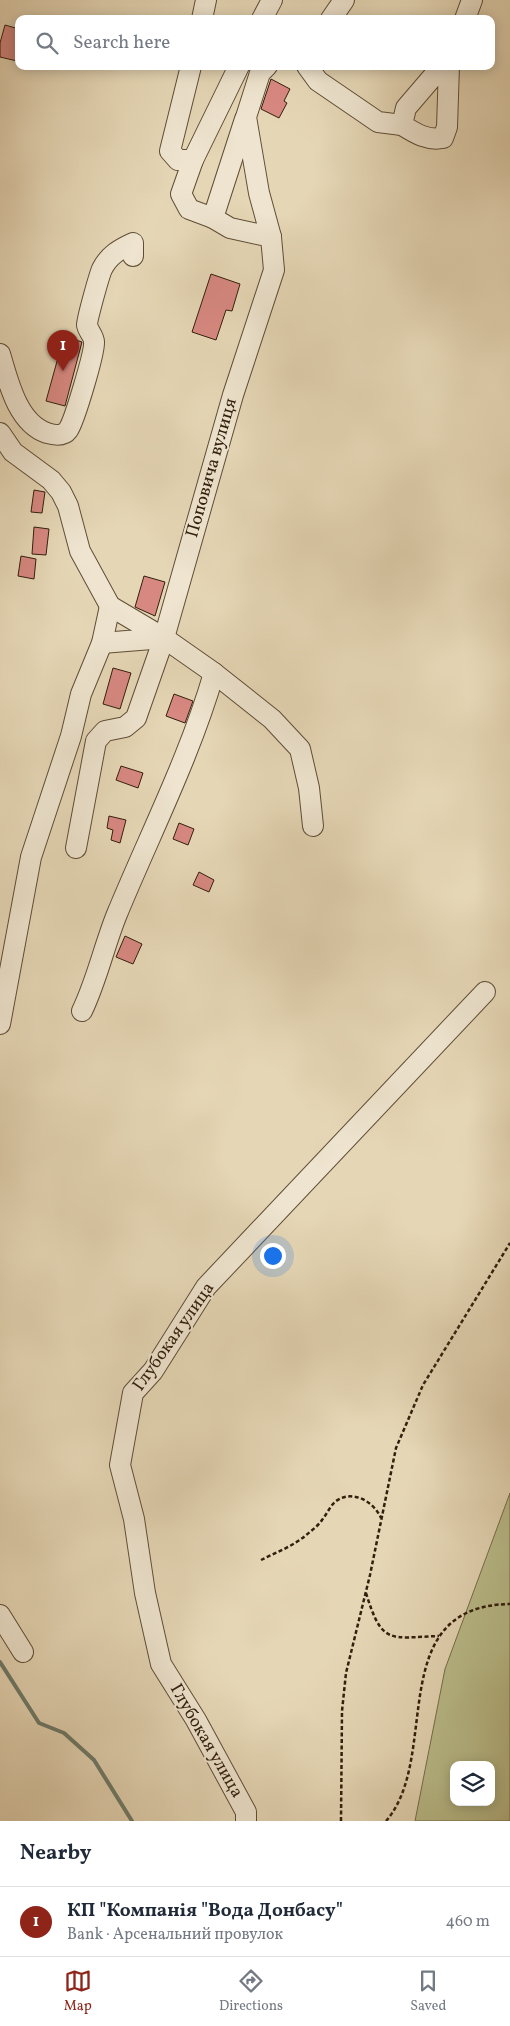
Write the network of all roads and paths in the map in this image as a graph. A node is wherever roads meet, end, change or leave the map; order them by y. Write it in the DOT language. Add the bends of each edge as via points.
graph roads {
  1 [pos="206,0"];
  2 [pos="272,0"];
  3 [pos="344,0"];
  4 [pos="472,0"];
  5 [pos="203,15"];
  6 [pos="264,15"];
  7 [pos="334,15"];
  8 [pos="466,15"];
  9 [pos="190,70"];
  10 [pos="237,70"];
  11 [pos="263,70"];
  12 [pos="310,70"];
  13 [pos="439,70"];
  14 [pos="449,70"];
  15 [pos="246,117"];
  16 [pos="402,125"];
  17 [pos="193,160"];
  18 [pos="213,218"];
  19 [pos="271,237"];
  20 [pos="134,256"];
  21 [pos="0,354"];
  22 [pos="0,433"];
  23 [pos="110,606"];
  24 [pos="164,638"];
  25 [pos="102,643"];
  26 [pos="214,673"];
  27 [pos="313,826"];
  28 [pos="76,848"];
  29 [pos="485,992"];
  30 [pos="82,1011"];
  31 [pos="0,1024"];
  32 [pos="510,1243"];
  33 [pos="382,1519"];
  34 [pos="261,1560"];
  35 [pos="366,1592"];
  36 [pos="510,1604"];
  37 [pos="0,1615"];
  38 [pos="439,1636"];
  39 [pos="23,1652"];
  40 [pos="246,1821"];
  41 [pos="341,1821"];
  42 [pos="386,1821"];
  1 -- 5 [label="street"];
  2 -- 6 [label="street"];
  3 -- 7 [label="street"];
  4 -- 8 [label="street"];
  9 -- 17 [label="street" via="170,151 178,160"];
  10 -- 17 [label="street"];
  11 -- 15 [label="street, Поповича вулиця"];
  12 -- 16 [label="street" via="318,81 378,122"];
  13 -- 16 [label="street" via="406,108"];
  14 -- 16 [label="street" via="443,138 433,140"];
  15 -- 18 [label="street"];
  15 -- 19 [label="street, Поповича вулиця" via="259,193"];
  17 -- 18 [label="street" via="181,194 189,209"];
  18 -- 19 [label="street" via="230,228"];
  19 -- 24 [label="street, Поповича вулиця" via="274,270 233,395"];
  20 -- 21 [label="street" via="133,243 116,250 103,269 87,324 94,342 78,406 68,430 61,435 53,435 32,423 12,392"];
  22 -- 23 [label="street" via="13,452 51,480 61,492 80,551"];
  23 -- 24 [label="street"];
  23 -- 25 [label="street"];
  24 -- 25 [label="street"];
  24 -- 26 [label="street"];
  24 -- 28 [label="street, Поповича вулиця" via="136,718 125,727 105,731 96,741"];
  25 -- 31 [label="street" via="81,694 71,736 31,857"];
  26 -- 27 [label="street" via="272,719 300,749"];
  26 -- 30 [label="street" via="193,738 107,940 91,993"];
  29 -- 40 [label="street, Глубокая улица" via="206,1287 153,1372 133,1393 120,1464 134,1519 145,1593 161,1664 246,1812"];
  32 -- 33 [label="path" via="420,1392 396,1448"];
  33 -- 34 [label="path" via="369,1502 359,1497 346,1497 336,1501 304,1538"];
  33 -- 35 [label="path"];
  35 -- 38 [label="path" via="378,1624 386,1634 395,1638"];
  35 -- 41 [label="path" via="346,1673"];
  36 -- 38 [label="path" via="492,1604 474,1610 452,1623"];
  37 -- 39 [label="street"];
  38 -- 42 [label="path" via="423,1675 406,1782 393,1813"];
}
